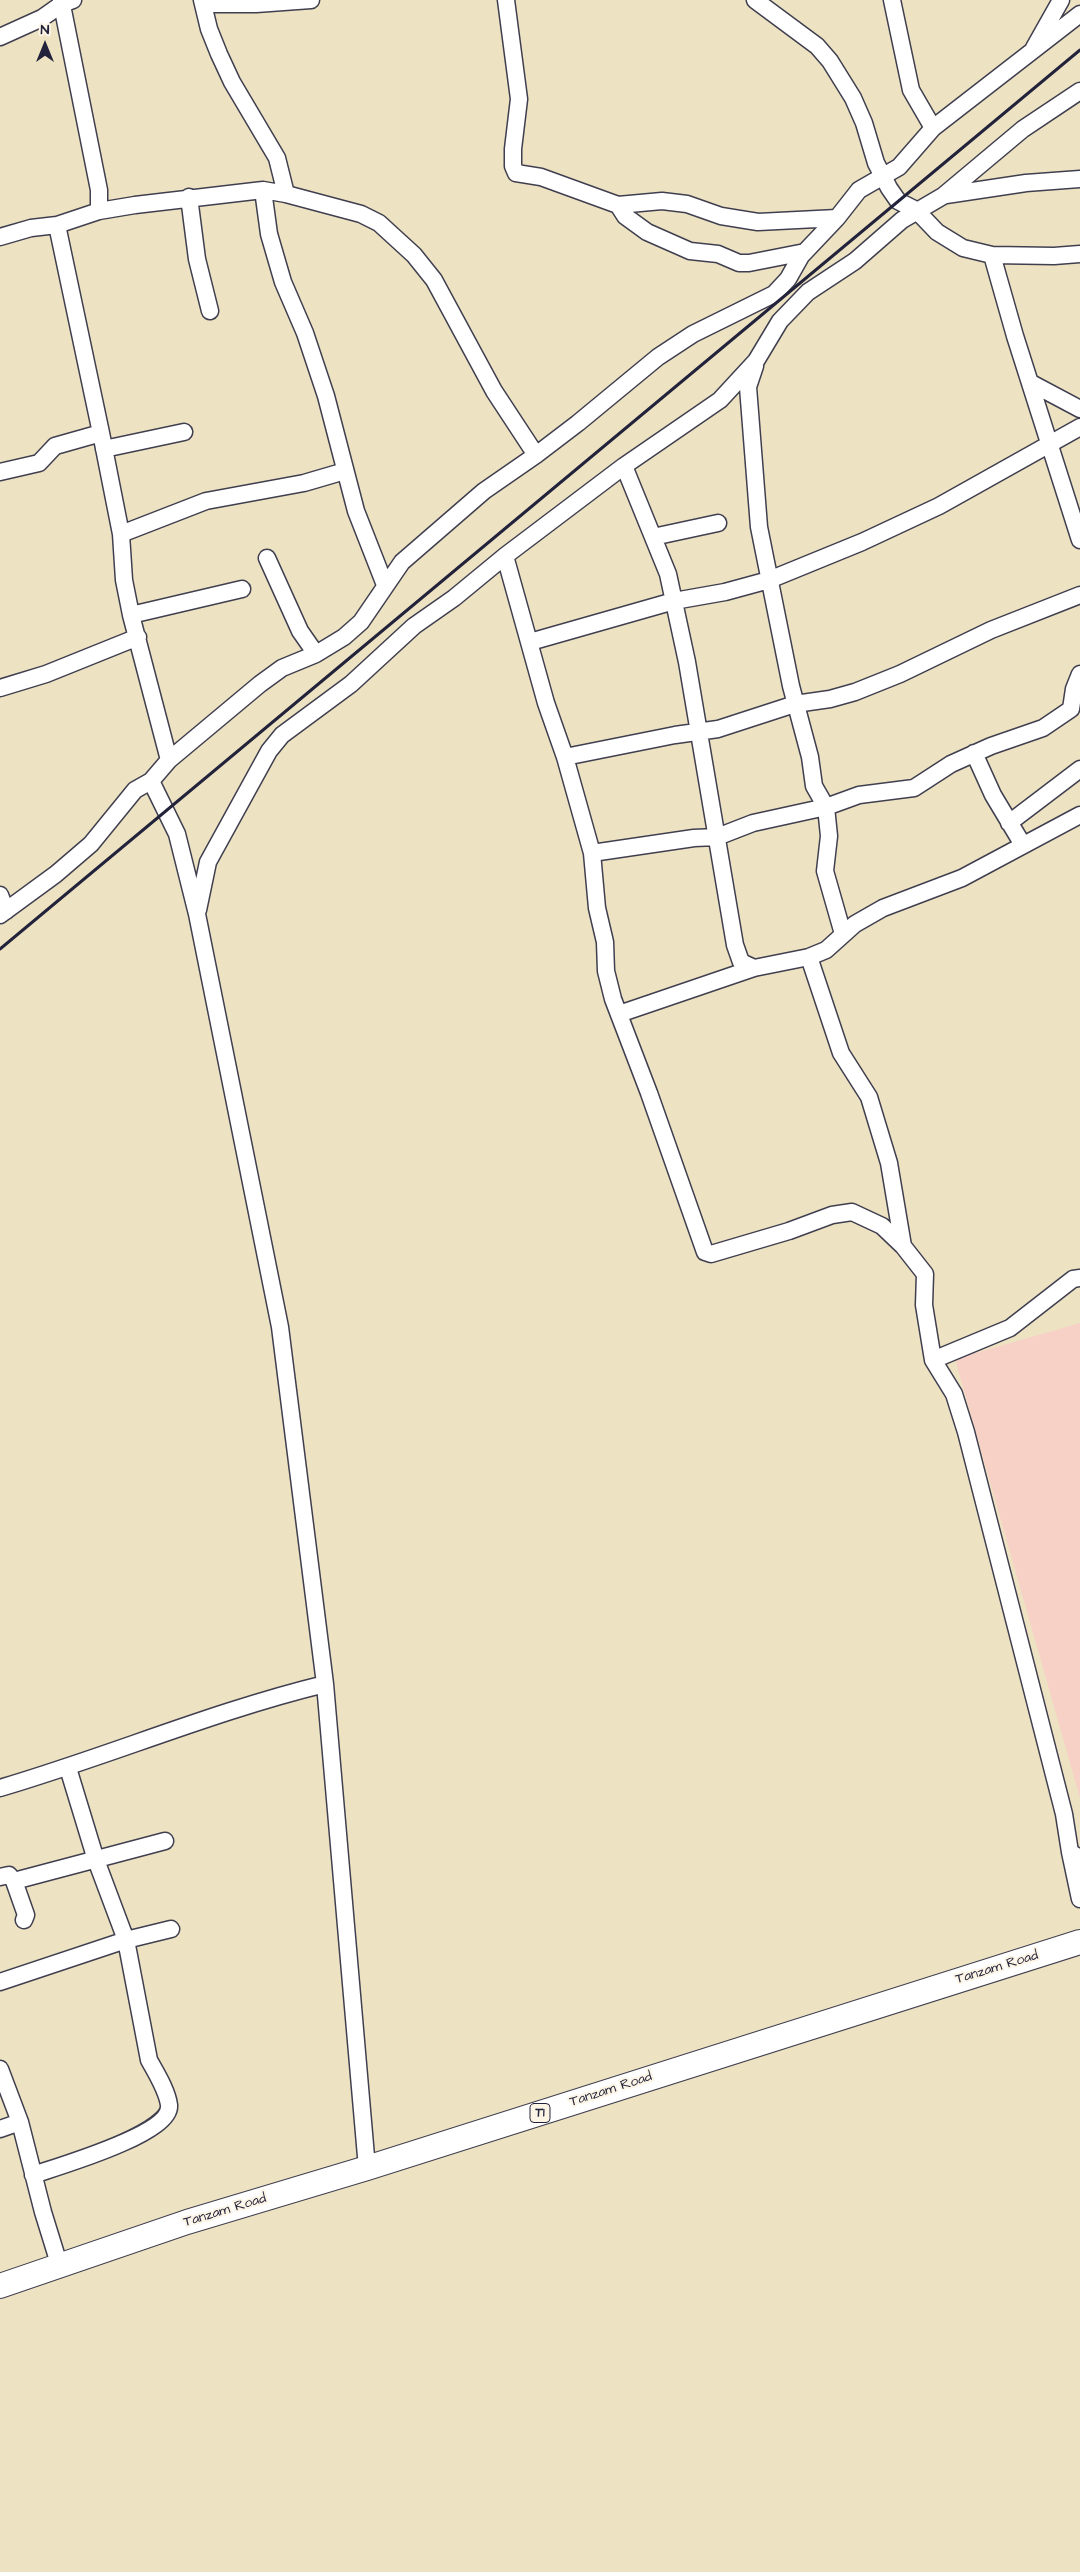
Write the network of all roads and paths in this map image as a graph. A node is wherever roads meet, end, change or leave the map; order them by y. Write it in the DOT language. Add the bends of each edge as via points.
graph roads {
  1 [pos="310,0"];
  2 [pos="506,0"];
  3 [pos="755,0"];
  4 [pos="892,0"];
  5 [pos="1061,0"];
  6 [pos="65,1"];
  7 [pos="203,2"];
  8 [pos="1080,14"];
  9 [pos="0,37"];
  10 [pos="1032,52"];
  11 [pos="1080,91"];
  12 [pos="933,128"];
  13 [pos="881,176"];
  14 [pos="1080,179"];
  15 [pos="264,190"];
  16 [pos="286,194"];
  17 [pos="943,196"];
  18 [pos="189,197"];
  19 [pos="618,205"];
  20 [pos="916,210"];
  21 [pos="99,211"];
  22 [pos="837,218"];
  23 [pos="58,225"];
  24 [pos="0,238"];
  25 [pos="805,252"];
  26 [pos="1080,254"];
  27 [pos="992,255"];
  28 [pos="210,311"];
  29 [pos="756,361"];
  30 [pos="1031,383"];
  31 [pos="1080,410"];
  32 [pos="1080,427"];
  33 [pos="184,432"];
  34 [pos="103,441"];
  35 [pos="1050,443"];
  36 [pos="536,455"];
  37 [pos="624,466"];
  38 [pos="345,471"];
  39 [pos="0,472"];
  40 [pos="718,523"];
  41 [pos="121,534"];
  42 [pos="653,537"];
  43 [pos="1080,540"];
  44 [pos="505,556"];
  45 [pos="267,558"];
  46 [pos="769,580"];
  47 [pos="386,585"];
  48 [pos="242,589"];
  49 [pos="1080,595"];
  50 [pos="674,601"];
  51 [pos="131,615"];
  52 [pos="138,637"];
  53 [pos="530,642"];
  54 [pos="316,654"];
  55 [pos="1080,674"];
  56 [pos="0,688"];
  57 [pos="795,704"];
  58 [pos="699,731"];
  59 [pos="974,753"];
  60 [pos="565,758"];
  61 [pos="169,760"];
  62 [pos="1080,769"];
  63 [pos="151,781"];
  64 [pos="826,807"];
  65 [pos="1080,815"];
  66 [pos="1009,823"];
  67 [pos="717,837"];
  68 [pos="1023,845"];
  69 [pos="592,853"];
  70 [pos="0,895"];
  71 [pos="3,913"];
  72 [pos="198,914"];
  73 [pos="843,934"];
  74 [pos="809,957"];
  75 [pos="754,968"];
  76 [pos="619,1014"];
  77 [pos="903,1246"];
  78 [pos="1080,1278"];
  79 [pos="933,1360"];
  80 [pos="325,1684"];
  81 [pos="68,1768"];
  82 [pos="0,1788"];
  83 [pos="166,1841"];
  84 [pos="1075,1855"];
  85 [pos="96,1860"];
  86 [pos="7,1879"];
  87 [pos="1080,1899"];
  88 [pos="24,1920"];
  89 [pos="171,1929"];
  90 [pos="126,1940"];
  91 [pos="1080,1942"];
  92 [pos="0,1982"];
  93 [pos="0,2069"];
  94 [pos="20,2122"];
  95 [pos="0,2129"];
  96 [pos="366,2168"];
  97 [pos="33,2175"];
  98 [pos="60,2267"];
  99 [pos="0,2286"];
  1 -- 7 [label="street" via="256,4"];
  2 -- 19 [label="street" via="519,99 513,149 516,173 541,177"];
  3 -- 13 [label="street" via="817,46 830,61 853,98"];
  4 -- 12 [label="street" via="911,90"];
  5 -- 10 [label="street"];
  6 -- 9 [label="street" via="42,18"];
  6 -- 21 [label="street" via="99,190"];
  7 -- 16 [label="street" via="209,29 232,82 277,158"];
  8 -- 10 [label="street"];
  10 -- 12 [label="street"];
  11 -- 17 [label="street" via="1023,129"];
  12 -- 13 [label="street" via="899,167"];
  13 -- 20 [label="street" via="898,201"];
  13 -- 22 [label="street" via="859,190"];
  14 -- 17 [label="street" via="982,188"];
  15 -- 16 [label="street"];
  15 -- 18 [label="street"];
  15 -- 38 [label="street" via="269,234 283,282 305,332 326,396"];
  16 -- 36 [label="street" via="360,214 379,223 414,255 434,280 494,391"];
  17 -- 20 [label="street"];
  18 -- 21 [label="street"];
  18 -- 28 [label="street" via="197,259"];
  19 -- 22 [label="street" via="662,201 687,204 721,216 758,222"];
  19 -- 25 [label="street" via="625,216 647,232 690,251 718,254 739,263"];
  20 -- 27 [label="street" via="949,241"];
  20 -- 29 [label="street" via="855,261 808,292 780,321"];
  21 -- 23 [label="street"];
  22 -- 25 [label="street"];
  23 -- 24 [label="street" via="30,228"];
  23 -- 34 [label="street"];
  25 -- 36 [label="street" via="774,294 693,334 658,357"];
  26 -- 27 [label="street"];
  27 -- 30 [label="street"];
  29 -- 37 [label="street" via="720,400"];
  29 -- 46 [label="street" via="748,387 759,527"];
  30 -- 31 [label="street"];
  30 -- 35 [label="street"];
  32 -- 35 [label="street"];
  33 -- 34 [label="street"];
  34 -- 39 [label="street" via="55,446 38,463"];
  34 -- 41 [label="street"];
  35 -- 43 [label="street"];
  35 -- 46 [label="street" via="907,522"];
  36 -- 47 [label="street" via="484,491 402,562"];
  37 -- 42 [label="street"];
  37 -- 44 [label="street"];
  38 -- 41 [label="street" via="304,483 206,500"];
  38 -- 47 [label="street" via="370,550"];
  40 -- 42 [label="street"];
  41 -- 51 [label="street" via="124,580"];
  42 -- 50 [label="street" via="668,574"];
  44 -- 53 [label="street"];
  44 -- 72 [label="street" via="414,626 351,684 282,735 269,751 208,862"];
  45 -- 54 [label="street" via="300,630"];
  46 -- 50 [label="street"];
  46 -- 57 [label="street"];
  47 -- 54 [label="street" via="361,622"];
  48 -- 51 [label="street"];
  49 -- 57 [label="street" via="992,630 864,689 830,699"];
  50 -- 53 [label="street"];
  50 -- 58 [label="street"];
  51 -- 52 [label="street"];
  52 -- 56 [label="street" via="46,674"];
  52 -- 61 [label="street"];
  53 -- 60 [label="street"];
  54 -- 61 [label="street" via="282,668"];
  55 -- 59 [label="street" via="1071,709 1043,728"];
  57 -- 58 [label="street" via="744,722"];
  57 -- 64 [label="street" via="810,757 814,786"];
  58 -- 60 [label="street"];
  58 -- 67 [label="street"];
  59 -- 64 [label="street" via="914,788 859,795"];
  59 -- 66 [label="street"];
  60 -- 69 [label="street"];
  61 -- 63 [label="street"];
  62 -- 66 [label="street"];
  63 -- 71 [label="street" via="135,790 91,844"];
  63 -- 72 [label="street" via="177,834"];
  64 -- 67 [label="street" via="753,823"];
  64 -- 73 [label="street" via="829,836 824,871"];
  65 -- 68 [label="street"];
  66 -- 68 [label="street"];
  67 -- 69 [label="street"];
  67 -- 75 [label="street" via="735,945 741,962"];
  68 -- 73 [label="street" via="962,878 883,908"];
  69 -- 76 [label="street" via="597,908 606,942 606,971"];
  70 -- 71 [label="street"];
  72 -- 80 [label="street" via="280,1327"];
  73 -- 74 [label="street" via="826,950"];
  74 -- 75 [label="street"];
  74 -- 77 [label="street" via="841,1053 869,1097 888,1164"];
  75 -- 76 [label="street"];
  76 -- 77 [label="street" via="705,1252 711,1254 832,1215 852,1212 882,1226"];
  77 -- 79 [label="street" via="925,1274 924,1305"];
  78 -- 79 [label="street" via="1073,1279 1010,1328"];
  79 -- 84 [label="street" via="954,1394 978,1476"];
  80 -- 81 [label="street" via="266,1698"];
  80 -- 96 [label="street"];
  81 -- 82 [label="street"];
  81 -- 85 [label="street"];
  83 -- 85 [label="street"];
  84 -- 87 [label="street"];
  85 -- 86 [label="street"];
  85 -- 90 [label="street"];
  86 -- 88 [label="street" via="26,1916"];
  89 -- 90 [label="street"];
  90 -- 92 [label="street"];
  90 -- 97 [label="street" via="149,2060 169,2106 166,2117 134,2138"];
  91 -- 96 [label="highway, Tanzam Road / T1"];
  93 -- 94 [label="street"];
  94 -- 95 [label="street"];
  94 -- 97 [label="street"];
  96 -- 98 [label="highway, Tanzam Road / T1" via="186,2222"];
  97 -- 98 [label="street"];
  98 -- 99 [label="highway, Tanzam Road / T1"];
}
